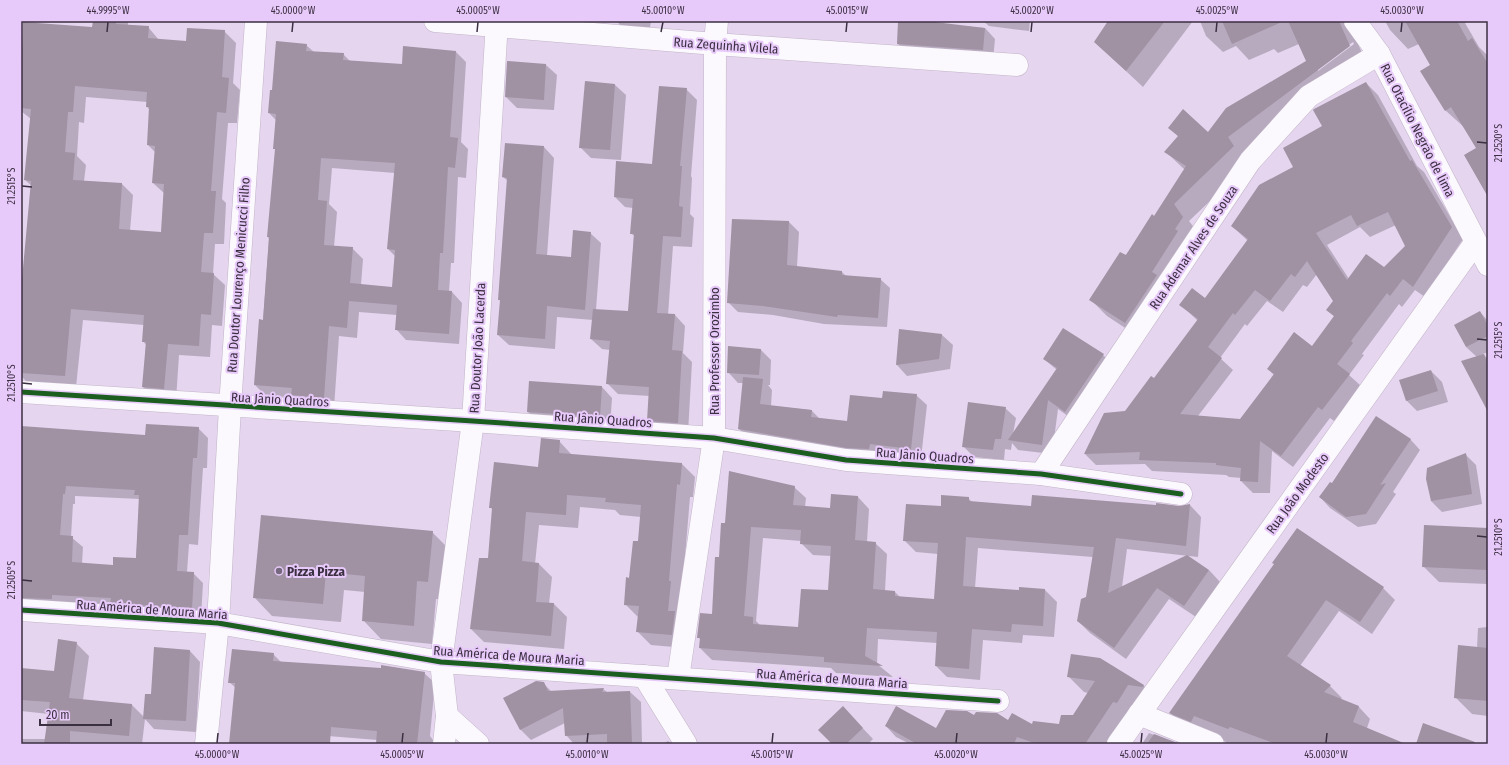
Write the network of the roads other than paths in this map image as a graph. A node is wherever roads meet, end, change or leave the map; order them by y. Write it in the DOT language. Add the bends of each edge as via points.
graph roads {
  1 [pos="256,21"];
  2 [pos="435,21"];
  3 [pos="717,21"];
  4 [pos="1355,21"];
  5 [pos="497,23"];
  6 [pos="715,44"];
  7 [pos="1379,54"];
  8 [pos="1017,65"];
  9 [pos="1476,243"];
  10 [pos="1488,265"];
  11 [pos="21,392"];
  12 [pos="230,407"];
  13 [pos="473,421"];
  14 [pos="714,438"];
  15 [pos="1041,474"];
  16 [pos="1181,494"];
  17 [pos="21,610"];
  18 [pos="218,623"];
  19 [pos="441,662"];
  20 [pos="644,676"];
  21 [pos="678,678"];
  22 [pos="998,701"];
  23 [pos="1140,714"];
  24 [pos="447,716"];
  25 [pos="206,744"];
  26 [pos="444,744"];
  27 [pos="478,744"];
  28 [pos="686,744"];
  29 [pos="1118,744"];
  30 [pos="1213,744"];
  1 -- 12 [label="street, Rua Doutor Lourenço Menicucci Filho"];
  2 -- 5 [label="street, Rua Zequinha Vilela"];
  3 -- 6 [label="street, Rua Professor Orozimbo"];
  4 -- 7 [label="street, Rua Otacílio Negrão de lima"];
  5 -- 6 [label="street, Rua Zequinha Vilela"];
  5 -- 13 [label="street, Rua Doutor João Lacerda"];
  6 -- 8 [label="street, Rua Zequinha Vilela"];
  6 -- 14 [label="street, Rua Professor Orozimbo"];
  7 -- 9 [label="street, Rua Otacílio Negrão de lima"];
  7 -- 15 [label="street, Rua Ademar Alves de Souza" via="1309,96 1250,162"];
  9 -- 10 [label="street, Rua Otacílio Negrão de lima"];
  9 -- 23 [label="street, Rua João Modesto"];
  11 -- 12 [label="street, Rua Jânio Quadros"];
  12 -- 13 [label="street, Rua Jânio Quadros"];
  12 -- 18 [label="street, Rua Doutor Lourenço Menicucci Filho"];
  13 -- 14 [label="street, Rua Jânio Quadros"];
  13 -- 19 [label="street, Rua Doutor João Lacerda"];
  14 -- 15 [label="street, Rua Jânio Quadros" via="846,460"];
  14 -- 21 [label="street, Rua Professor Orozimbo"];
  15 -- 16 [label="street, Rua Jânio Quadros"];
  17 -- 18 [label="street, Rua América de Moura Maria"];
  18 -- 19 [label="street, Rua América de Moura Maria"];
  18 -- 25 [label="street, Rua Doutor Lourenço Menicucci Filho"];
  19 -- 20 [label="street, Rua América de Moura Maria"];
  19 -- 24 [label="street, Rua Doutor João Lacerda"];
  20 -- 21 [label="street, Rua América de Moura Maria"];
  20 -- 28 [label="street"];
  21 -- 22 [label="street, Rua América de Moura Maria"];
  23 -- 29 [label="street, Rua João Modesto"];
  23 -- 30 [label="street"];
  24 -- 26 [label="street, Rua Doutor João Lacerda"];
  24 -- 27 [label="street"];
}
